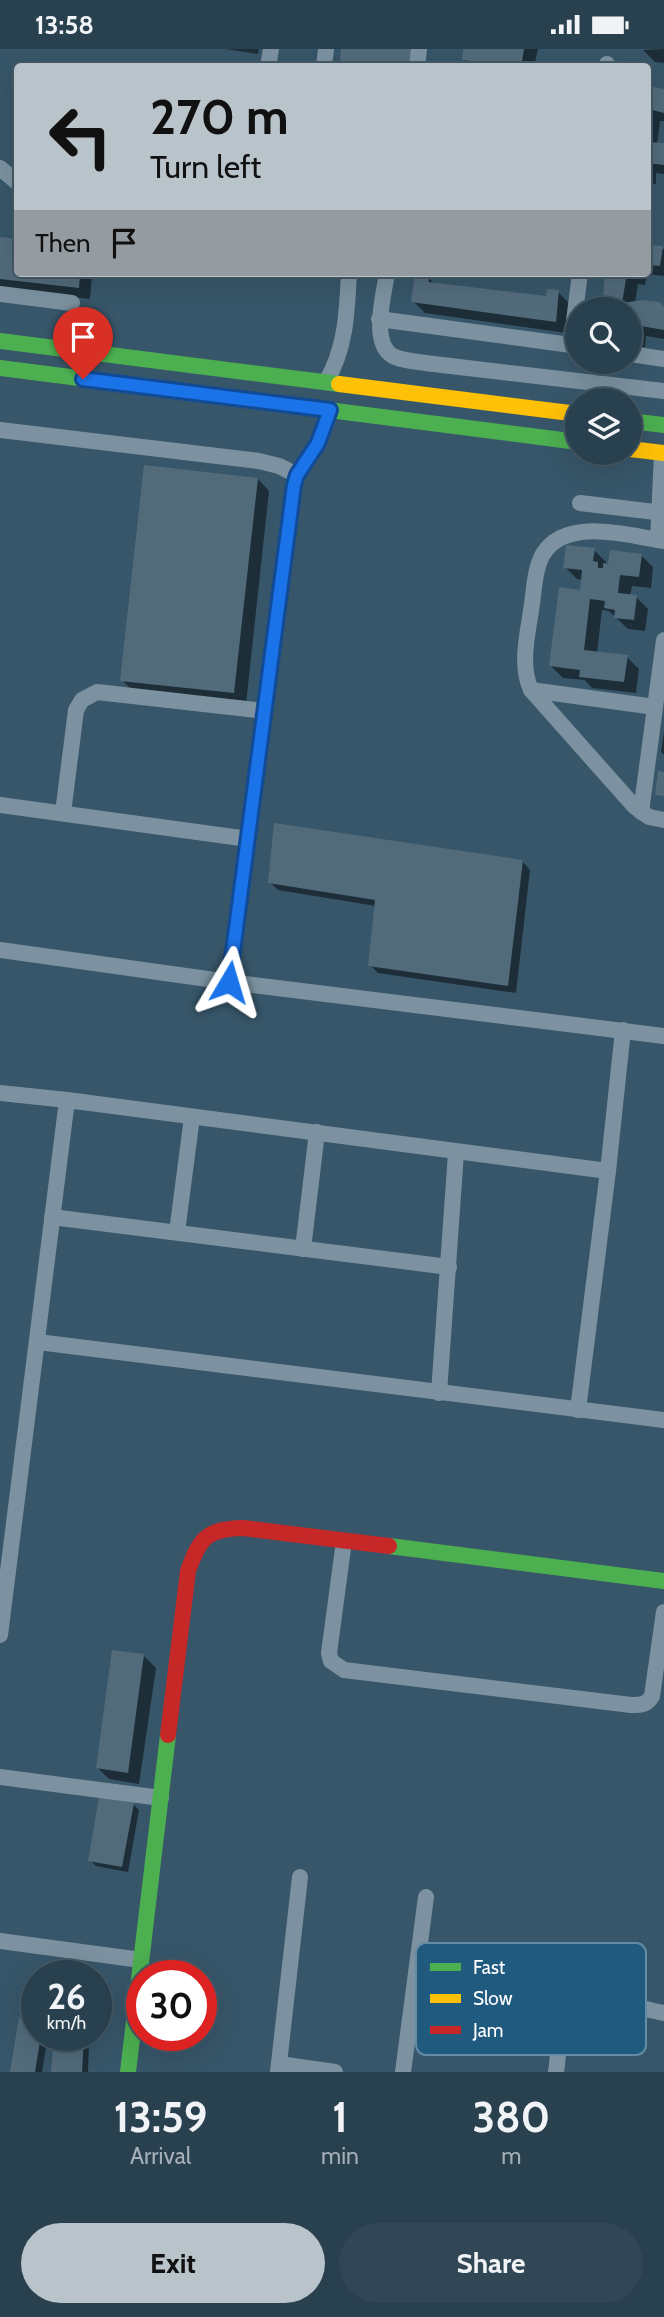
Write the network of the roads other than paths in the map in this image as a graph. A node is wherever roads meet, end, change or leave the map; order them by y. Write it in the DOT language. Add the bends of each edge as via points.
graph roads {
  1 [pos="0,168"];
  2 [pos="14,180"];
  3 [pos="349,277"];
  4 [pos="386,277"];
  5 [pos="580,277"];
  6 [pos="0,294"];
  7 [pos="578,297"];
  8 [pos="72,303"];
  9 [pos="379,319"];
  10 [pos="0,341"];
  11 [pos="565,345"];
  12 [pos="642,356"];
  13 [pos="664,359"];
  14 [pos="0,368"];
  15 [pos="326,382"];
  16 [pos="664,391"];
  17 [pos="330,410"];
  18 [pos="565,412"];
  19 [pos="642,422"];
  20 [pos="664,425"];
  21 [pos="0,430"];
  22 [pos="565,440"];
  23 [pos="642,450"];
  24 [pos="663,453"];
  25 [pos="297,475"];
  26 [pos="580,503"];
  27 [pos="661,512"];
  28 [pos="661,540"];
  29 [pos="664,640"];
  30 [pos="531,691"];
  31 [pos="655,707"];
  32 [pos="265,711"];
  33 [pos="0,806"];
  34 [pos="641,812"];
  35 [pos="63,813"];
  36 [pos="664,820"];
  37 [pos="248,839"];
  38 [pos="0,950"];
  39 [pos="229,982"];
  40 [pos="623,1030"];
  41 [pos="664,1036"];
  42 [pos="0,1093"];
  43 [pos="67,1100"];
  44 [pos="192,1117"];
  45 [pos="317,1132"];
  46 [pos="456,1153"];
  47 [pos="608,1171"];
  48 [pos="52,1217"];
  49 [pos="177,1232"];
  50 [pos="303,1249"];
  51 [pos="449,1267"];
  52 [pos="38,1342"];
  53 [pos="439,1393"];
  54 [pos="578,1410"];
  55 [pos="664,1420"];
  56 [pos="344,1541"];
  57 [pos="664,1581"];
  58 [pos="664,1612"];
  59 [pos="0,1635"];
  60 [pos="0,1777"];
  61 [pos="161,1798"];
  62 [pos="300,1877"];
  63 [pos="426,1897"];
  64 [pos="0,1941"];
  65 [pos="420,1943"];
  66 [pos="134,1960"];
  67 [pos="141,1960"];
  68 [pos="416,1973"];
  69 [pos="646,2010"];
  70 [pos="664,2013"];
  71 [pos="130,2051"];
  72 [pos="278,2068"];
  73 [pos="128,2072"];
  74 [pos="335,2072"];
  75 [pos="403,2072"];
  1 -- 2 [label="street"];
  3 -- 15 [label="street" via="341,353"];
  4 -- 9 [label="street"];
  5 -- 7 [label="street"];
  6 -- 8 [label="street"];
  9 -- 11 [label="street"];
  9 -- 16 [label="street" via="385,348 403,359"];
  10 -- 15 [label="street"];
  12 -- 13 [label="street"];
  14 -- 17 [label="street"];
  15 -- 18 [label="street"];
  17 -- 22 [label="street"];
  17 -- 25 [label="street" via="318,443"];
  19 -- 20 [label="street"];
  21 -- 25 [label="street" via="259,461"];
  23 -- 24 [label="street"];
  24 -- 27 [label="street"];
  25 -- 32 [label="street"];
  26 -- 27 [label="street"];
  27 -- 28 [label="street"];
  28 -- 30 [label="street" via="588,531 551,544 537,572 527,641 526,674"];
  29 -- 31 [label="street"];
  30 -- 31 [label="street"];
  30 -- 34 [label="street"];
  31 -- 34 [label="street"];
  32 -- 35 [label="street" via="134,695 89,695 76,710"];
  32 -- 37 [label="street"];
  33 -- 35 [label="street"];
  34 -- 36 [label="street"];
  35 -- 37 [label="street"];
  37 -- 39 [label="street"];
  38 -- 39 [label="street"];
  39 -- 40 [label="street"];
  40 -- 41 [label="street"];
  40 -- 47 [label="street"];
  42 -- 43 [label="street"];
  43 -- 44 [label="street"];
  43 -- 48 [label="street"];
  44 -- 45 [label="street"];
  44 -- 49 [label="street"];
  45 -- 46 [label="street"];
  45 -- 50 [label="street"];
  46 -- 47 [label="street"];
  46 -- 51 [label="street"];
  47 -- 54 [label="street"];
  48 -- 49 [label="street"];
  48 -- 52 [label="street"];
  49 -- 50 [label="street"];
  50 -- 51 [label="street"];
  51 -- 53 [label="street"];
  52 -- 53 [label="street"];
  52 -- 59 [label="street"];
  53 -- 54 [label="street"];
  54 -- 55 [label="street"];
  56 -- 57 [label="street"];
  56 -- 58 [label="street" via="329,1653 331,1661 344,1670 644,1705 652,1696"];
  56 -- 61 [label="street" via="243,1528 218,1528 203,1537 188,1571"];
  60 -- 61 [label="street"];
  61 -- 67 [label="street"];
  62 -- 72 [label="street"];
  63 -- 65 [label="street"];
  64 -- 66 [label="street"];
  68 -- 75 [label="street"];
  69 -- 70 [label="street"];
  71 -- 73 [label="street"];
  72 -- 74 [label="street"];
}
